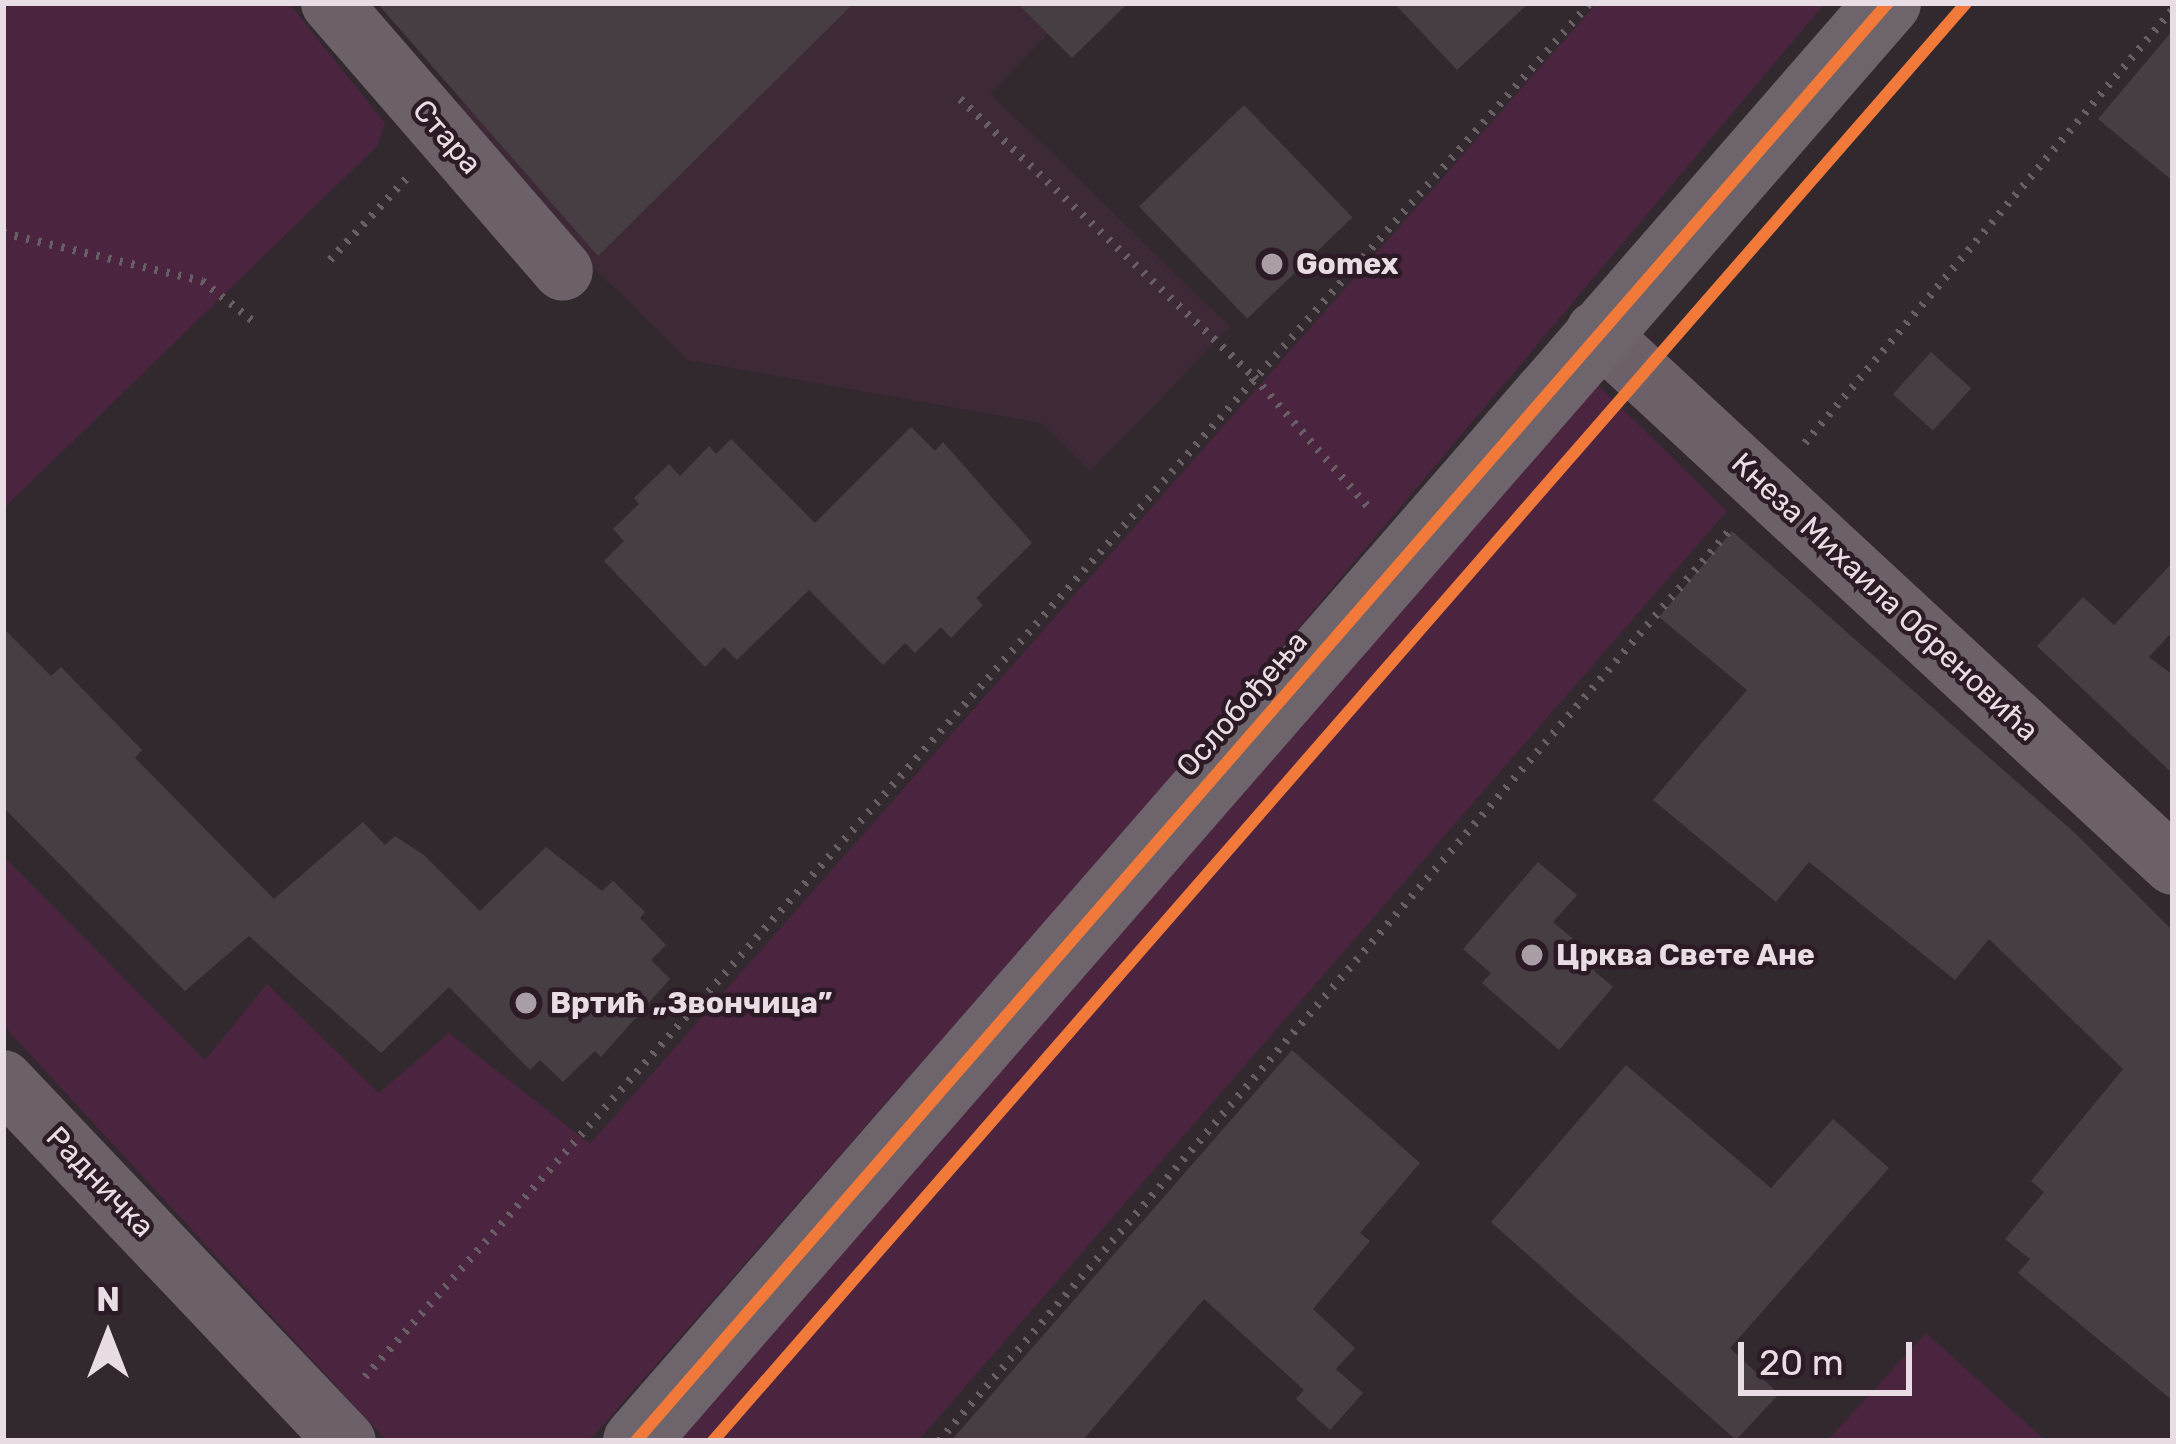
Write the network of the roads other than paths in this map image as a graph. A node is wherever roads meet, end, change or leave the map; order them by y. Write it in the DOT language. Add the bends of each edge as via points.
graph roads {
  1 [pos="332,3"];
  2 [pos="1888,3"];
  3 [pos="563,271"];
  4 [pos="1596,331"];
  5 [pos="2173,865"];
  6 [pos="3,1080"];
  7 [pos="336,1431"];
  8 [pos="636,1441"];
  1 -- 3 [label="street, Стара"];
  2 -- 4 [label="street, Ослобођења"];
  4 -- 5 [label="street, Кнеза Михаила Обреновића"];
  4 -- 8 [label="street, Ослобођења"];
  6 -- 7 [label="street, Радничка"];
}
